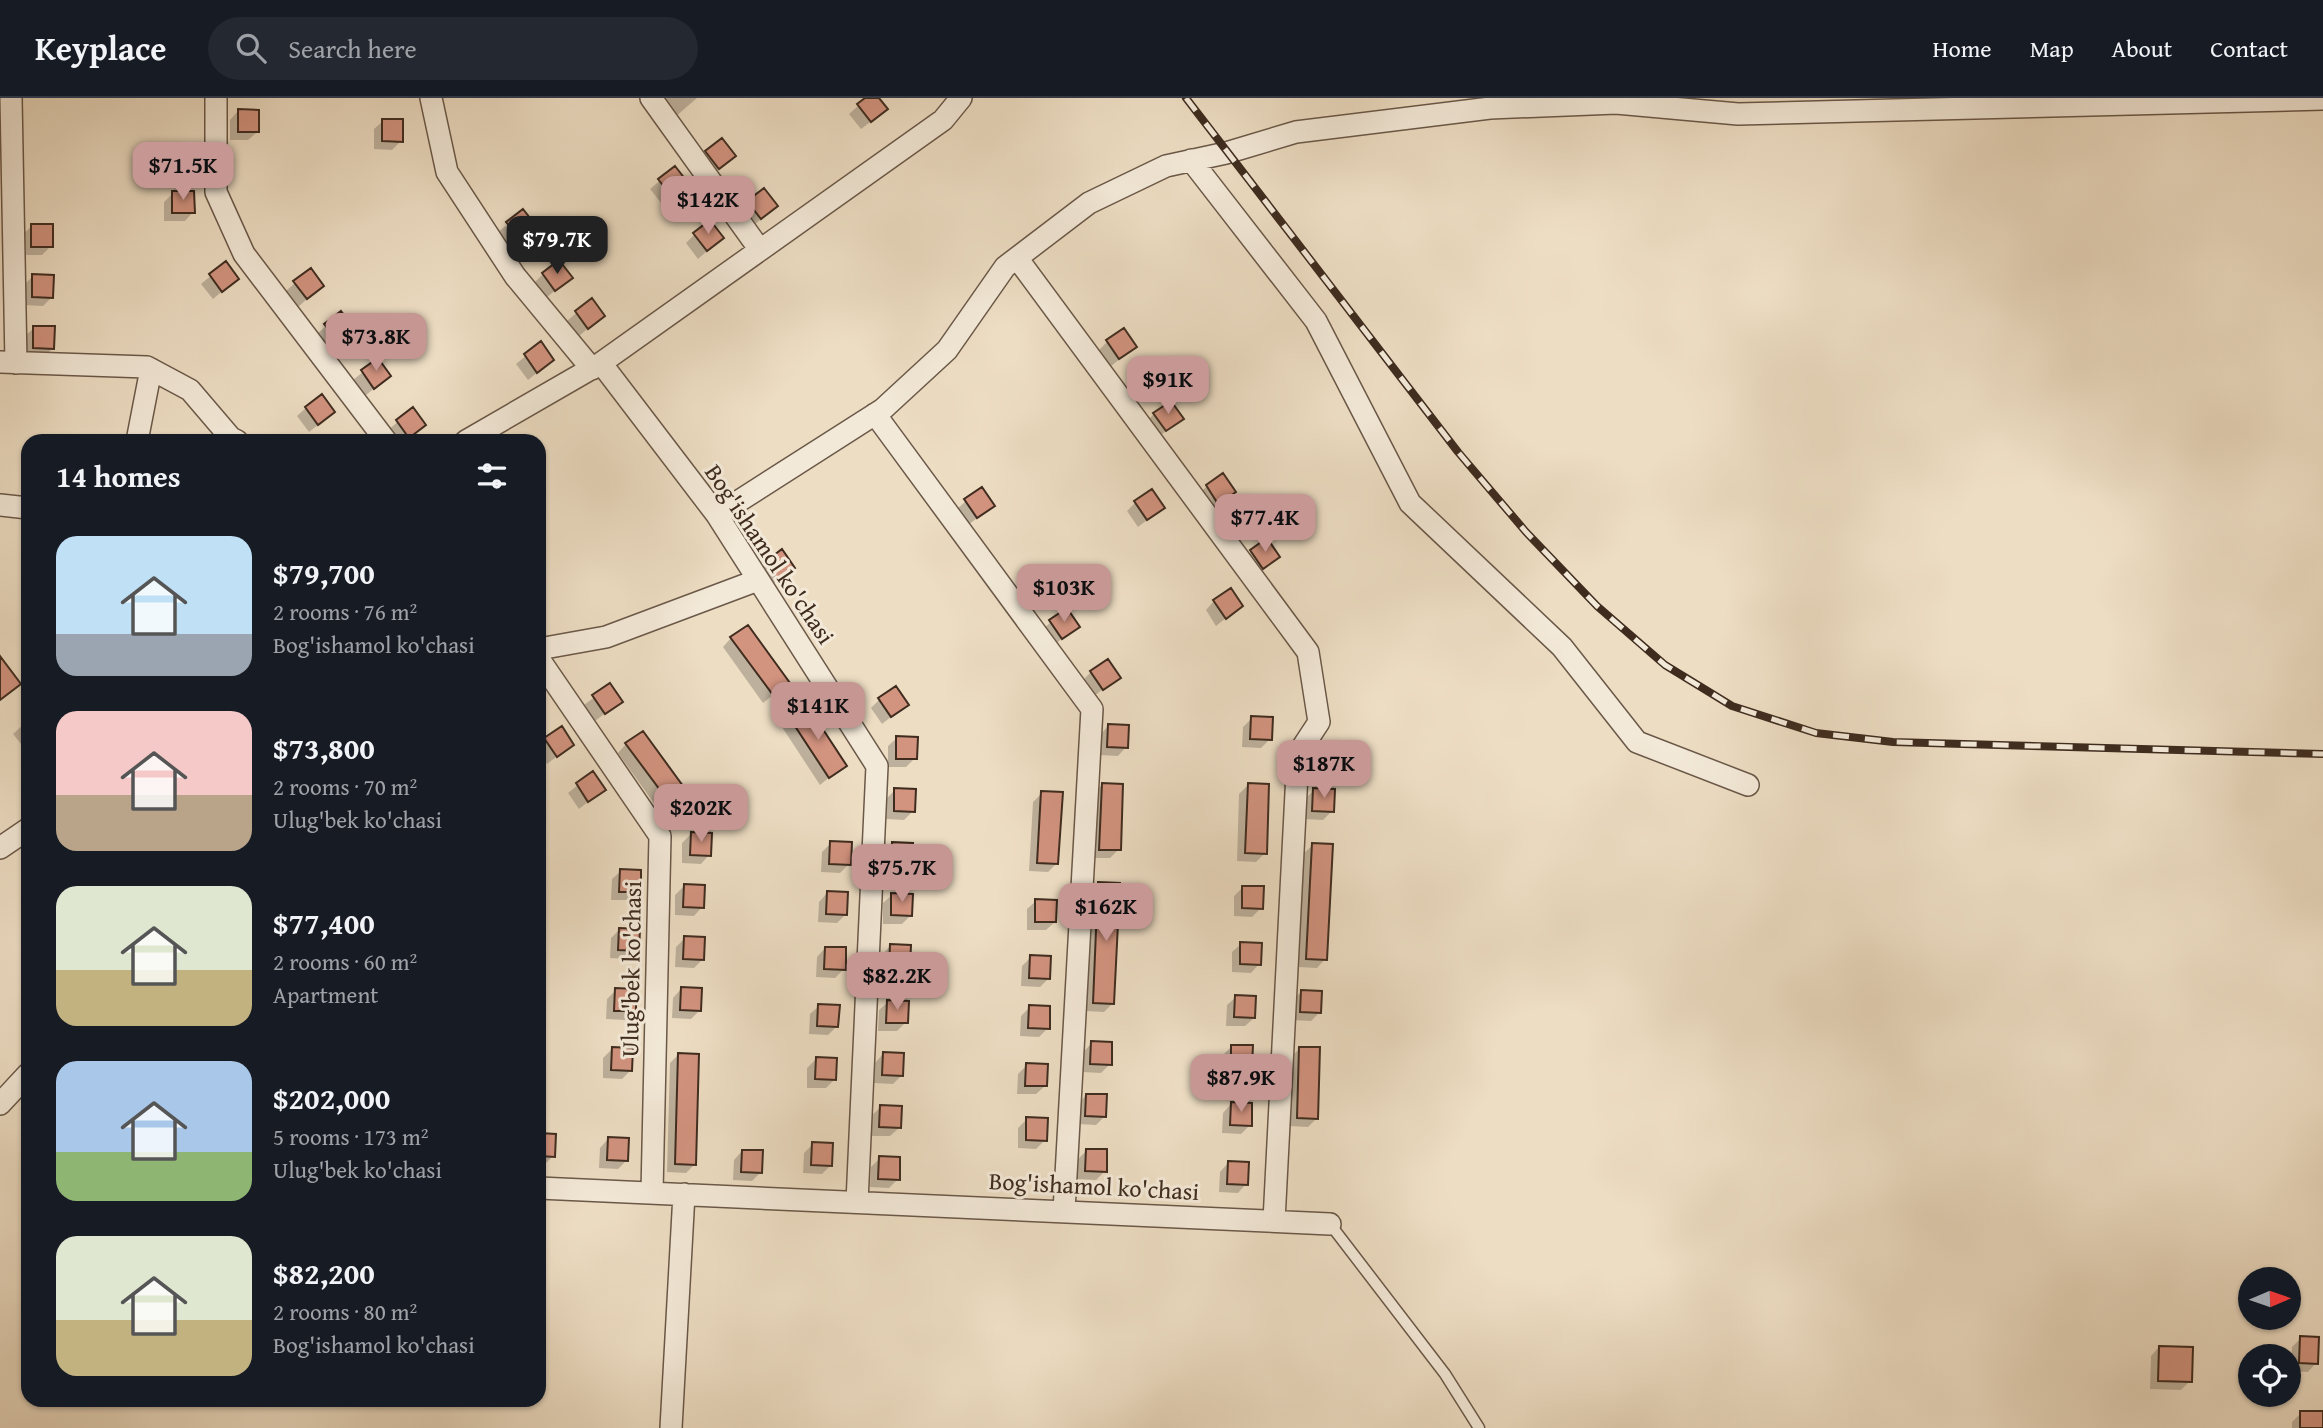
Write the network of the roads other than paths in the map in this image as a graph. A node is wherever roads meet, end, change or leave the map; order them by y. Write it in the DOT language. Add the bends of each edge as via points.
graph roads {
  1 [pos="11,98"];
  2 [pos="216,98"];
  3 [pos="431,98"];
  4 [pos="651,98"];
  5 [pos="961,98"];
  6 [pos="2323,99"];
  7 [pos="1191,160"];
  8 [pos="760,250"];
  9 [pos="1017,258"];
  10 [pos="8,363"];
  11 [pos="597,366"];
  12 [pos="150,369"];
  13 [pos="875,414"];
  14 [pos="138,434"];
  15 [pos="228,434"];
  16 [pos="381,434"];
  17 [pos="478,434"];
  18 [pos="0,505"];
  19 [pos="21,507"];
  20 [pos="717,515"];
  21 [pos="758,580"];
  22 [pos="546,648"];
  23 [pos="546,669"];
  24 [pos="1748,785"];
  25 [pos="21,834"];
  26 [pos="0,848"];
  27 [pos="21,1082"];
  28 [pos="0,1104"];
  29 [pos="546,1188"];
  30 [pos="652,1192"];
  31 [pos="684,1194"];
  32 [pos="857,1202"];
  33 [pos="1064,1211"];
  34 [pos="1274,1221"];
  35 [pos="1330,1224"];
  36 [pos="671,1428"];
  37 [pos="1479,1428"];
  1 -- 10 [label="street"];
  2 -- 16 [label="street" via="216,192 244,254"];
  3 -- 11 [label="street, Bog'ishamol ko'chasi" via="447,172 515,276"];
  4 -- 8 [label="street"];
  5 -- 8 [label="street" via="943,120"];
  6 -- 7 [label="street" via="1738,114 1616,103 1490,108 1296,132"];
  7 -- 9 [label="street" via="1166,166 1089,203"];
  7 -- 24 [label="street" via="1316,321 1410,503 1562,647 1637,742"];
  8 -- 11 [label="street"];
  9 -- 13 [label="street" via="1005,267 947,350"];
  9 -- 34 [label="street" via="1308,652 1319,722 1298,754"];
  10 -- 12 [label="street"];
  11 -- 17 [label="street"];
  11 -- 20 [label="street, Bog'ishamol ko'chasi"];
  12 -- 14 [label="street"];
  12 -- 15 [label="street" via="190,390"];
  13 -- 20 [label="street"];
  13 -- 33 [label="street" via="1092,709"];
  18 -- 19 [label="street"];
  20 -- 21 [label="street, Bog'ishamol ko'chasi"];
  21 -- 22 [label="street" via="606,637"];
  21 -- 32 [label="street, Bog'ishamol ko'chasi" via="877,766"];
  23 -- 30 [label="street, Ulug'bek ko'chasi" via="660,836"];
  25 -- 26 [label="street"];
  27 -- 28 [label="street"];
  29 -- 30 [label="street, Bog'ishamol ko'chasi"];
  30 -- 31 [label="street, Bog'ishamol ko'chasi"];
  31 -- 32 [label="street, Bog'ishamol ko'chasi"];
  31 -- 36 [label="street"];
  32 -- 33 [label="street, Bog'ishamol ko'chasi"];
  33 -- 34 [label="street, Bog'ishamol ko'chasi"];
  34 -- 35 [label="street, Bog'ishamol ko'chasi"];
  35 -- 37 [label="lane" via="1445,1374"];
}
